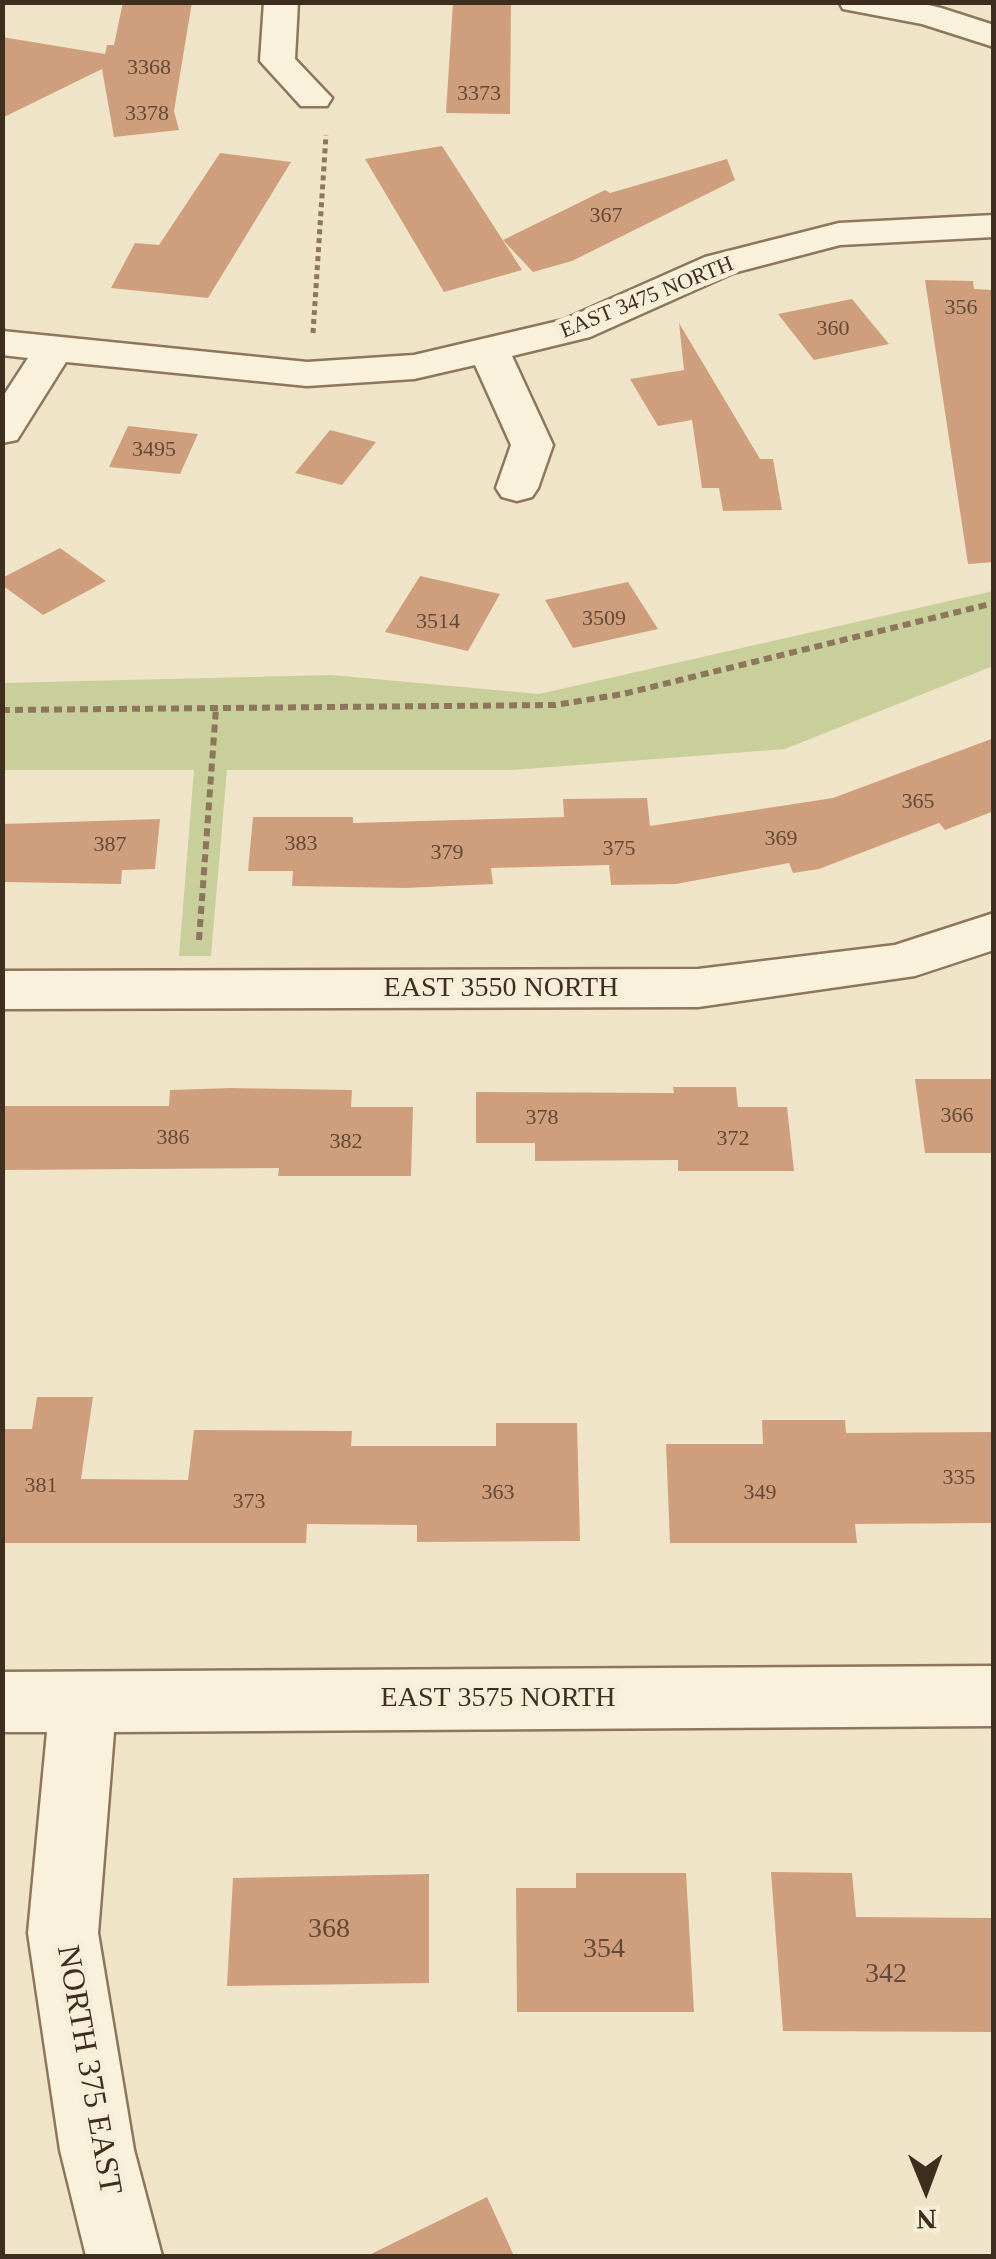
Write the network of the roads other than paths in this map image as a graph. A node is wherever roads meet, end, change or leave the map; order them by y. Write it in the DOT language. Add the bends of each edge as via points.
graph roads {
  1 [pos="281,2"];
  2 [pos="856,2"];
  3 [pos="994,37"];
  4 [pos="314,98"];
  5 [pos="994,226"];
  6 [pos="2,343"];
  7 [pos="55,347"];
  8 [pos="490,352"];
  9 [pos="2,431"];
  10 [pos="516,488"];
  11 [pos="994,931"];
  12 [pos="2,990"];
  13 [pos="994,1696"];
  14 [pos="2,1702"];
  15 [pos="83,1702"];
  16 [pos="124,2256"];
  1 -- 4 [label="street" via="277,61"];
  2 -- 3 [label="street"];
  5 -- 8 [label="street, EAST 3475 NORTH" via="839,234 719,265 576,330"];
  6 -- 7 [label="street, EAST 3475 NORTH"];
  7 -- 8 [label="street, EAST 3475 NORTH" via="306,374 414,367"];
  7 -- 9 [label="street"];
  8 -- 10 [label="street" via="532,445"];
  11 -- 12 [label="street, EAST 3550 NORTH" via="897,963 698,988"];
  13 -- 15 [label="street, EAST 3575 NORTH"];
  14 -- 15 [label="street, EAST 3575 NORTH"];
  15 -- 16 [label="street, NORTH 375 EAST" via="64,1933 98,2150"];
}
